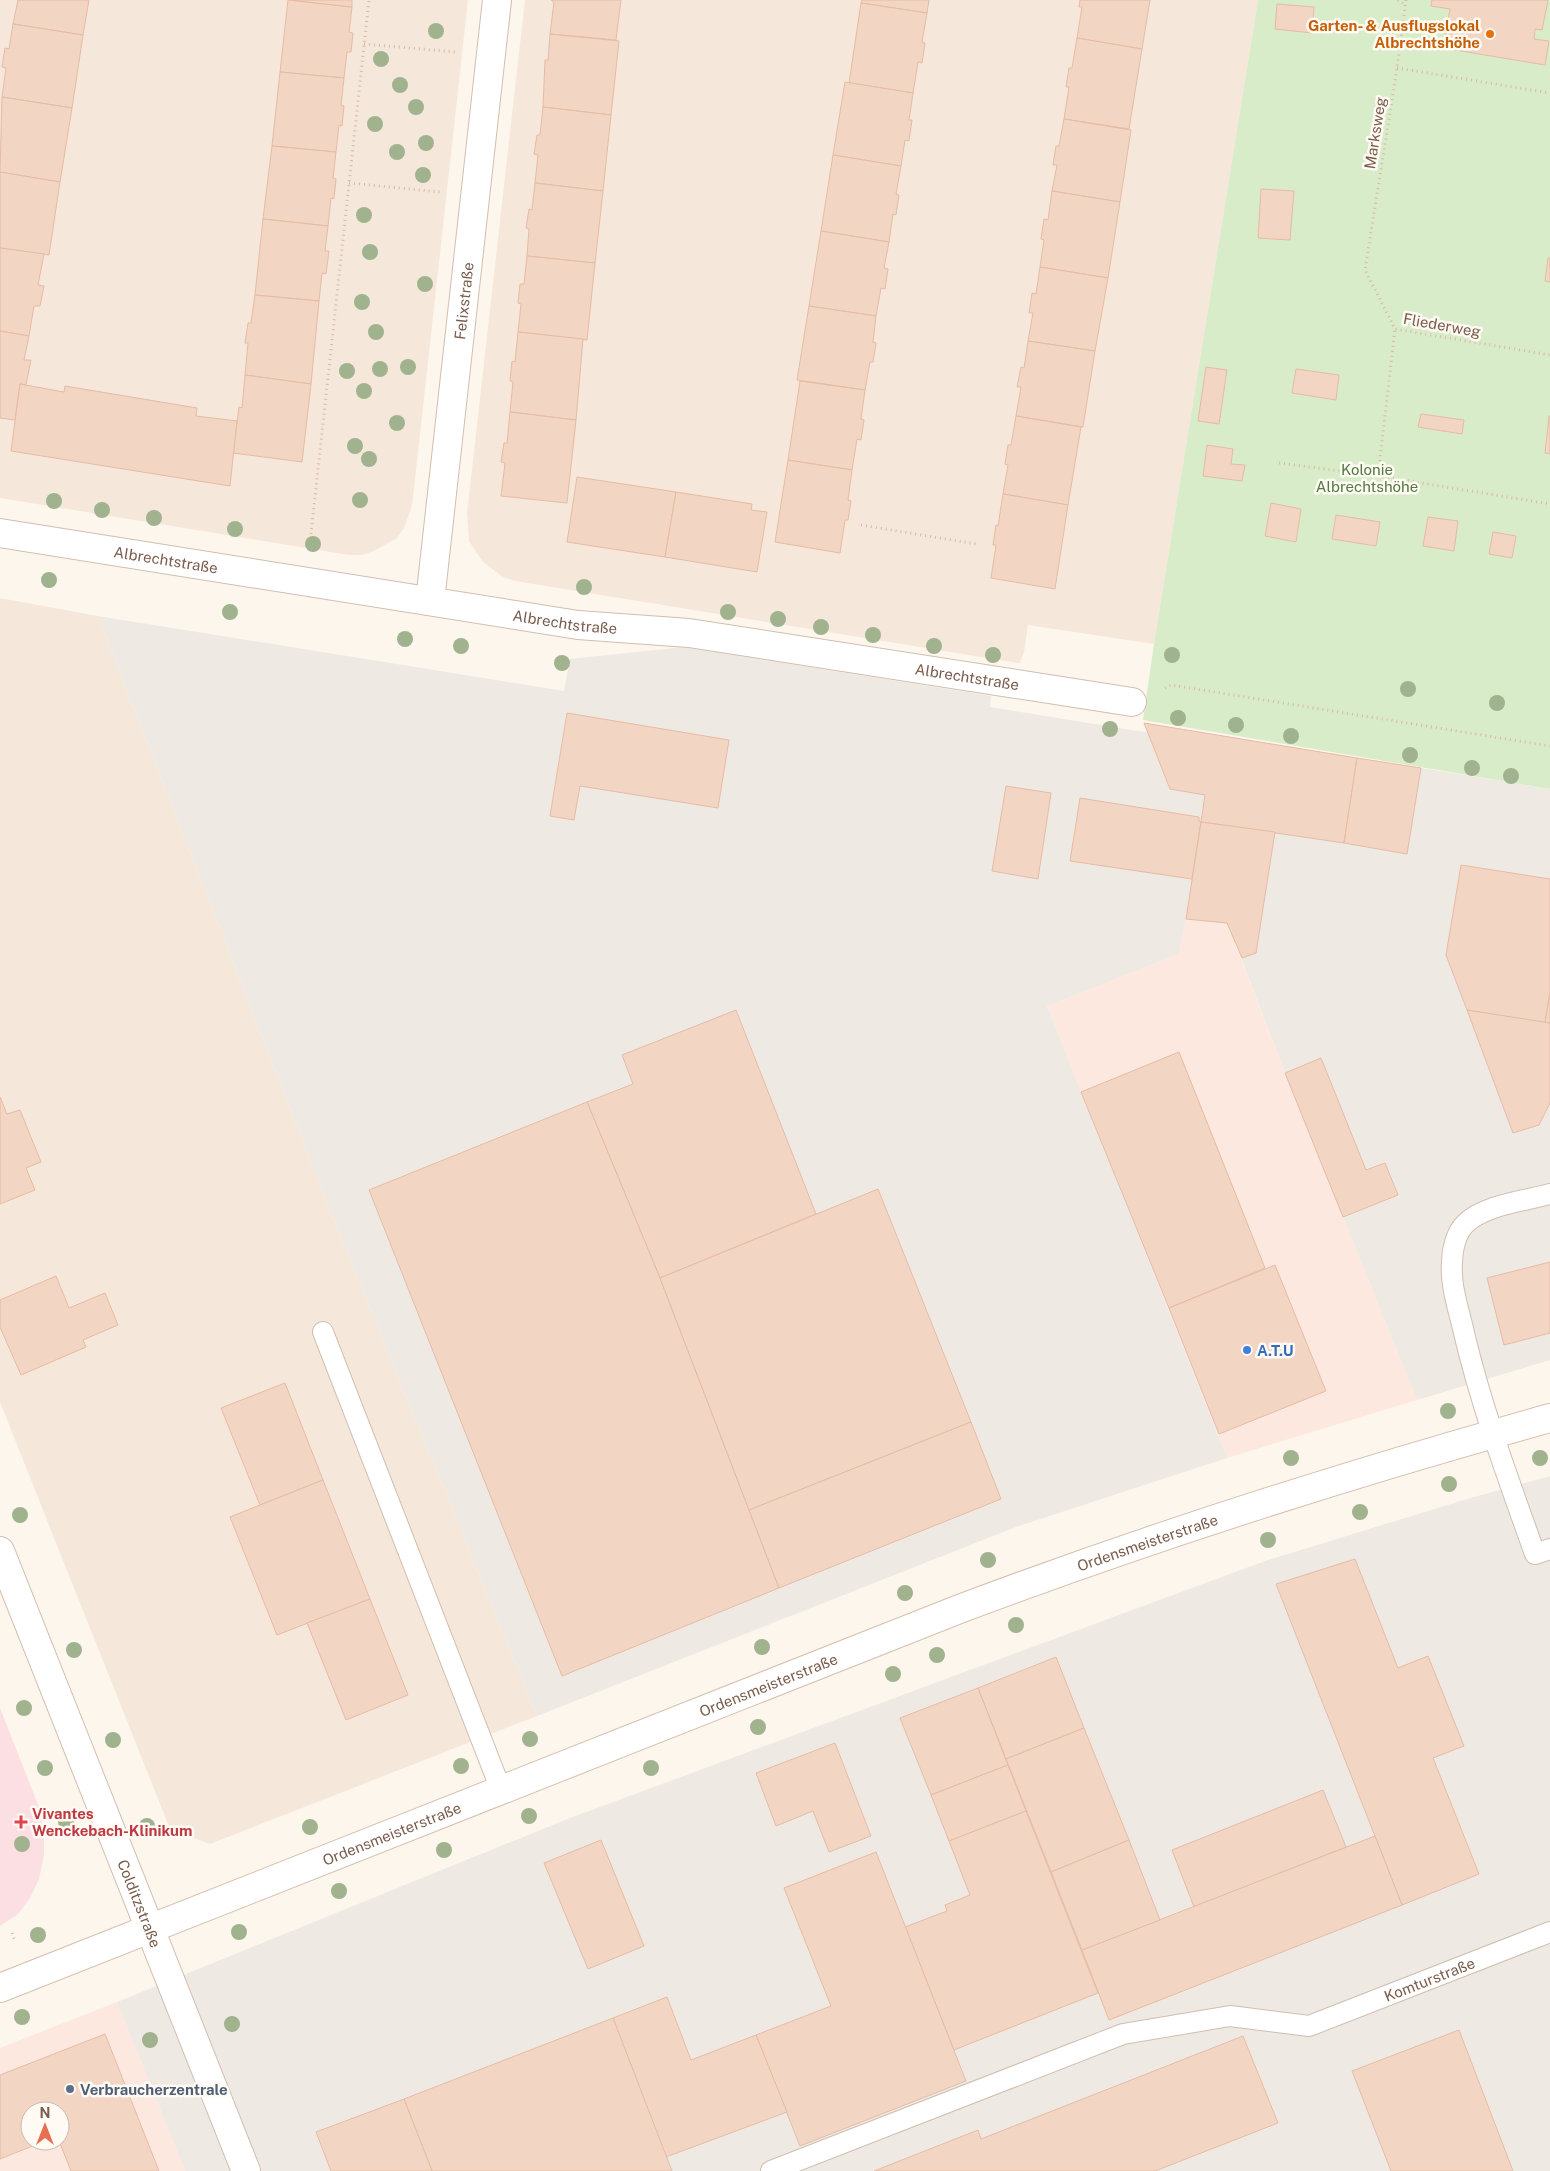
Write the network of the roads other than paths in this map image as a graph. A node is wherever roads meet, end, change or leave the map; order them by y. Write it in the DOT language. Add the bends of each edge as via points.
graph roads {
  1 [pos="497,0"];
  2 [pos="0,533"];
  3 [pos="430,601"];
  4 [pos="1132,702"];
  5 [pos="1550,1194"];
  6 [pos="323,1332"];
  7 [pos="1550,1418"];
  8 [pos="1492,1434"];
  9 [pos="1550,1550"];
  10 [pos="0,1551"];
  11 [pos="501,1790"];
  12 [pos="150,1930"];
  13 [pos="1550,1932"];
  14 [pos="0,1988"];
  15 [pos="246,2171"];
  16 [pos="772,2171"];
  1 -- 3 [label="street, Felixstraße"];
  2 -- 3 [label="street, Albrechtstraße"];
  3 -- 4 [label="street, Albrechtstraße" via="578,625 689,633"];
  5 -- 8 [label="lane" via="1482,1212 1464,1224 1455,1241 1453,1286"];
  6 -- 11 [label="lane"];
  7 -- 8 [label="street, Ordensmeisterstraße"];
  8 -- 9 [label="lane" via="1535,1554"];
  8 -- 11 [label="street, Ordensmeisterstraße" via="1375,1468 1064,1570"];
  10 -- 12 [label="street, Colditzstraße"];
  11 -- 12 [label="street, Ordensmeisterstraße"];
  12 -- 14 [label="street, Ordensmeisterstraße"];
  12 -- 15 [label="street, Colditzstraße"];
  13 -- 16 [label="lane, Komturstraße" via="1309,2026 1230,2016 1123,2034"];
}
